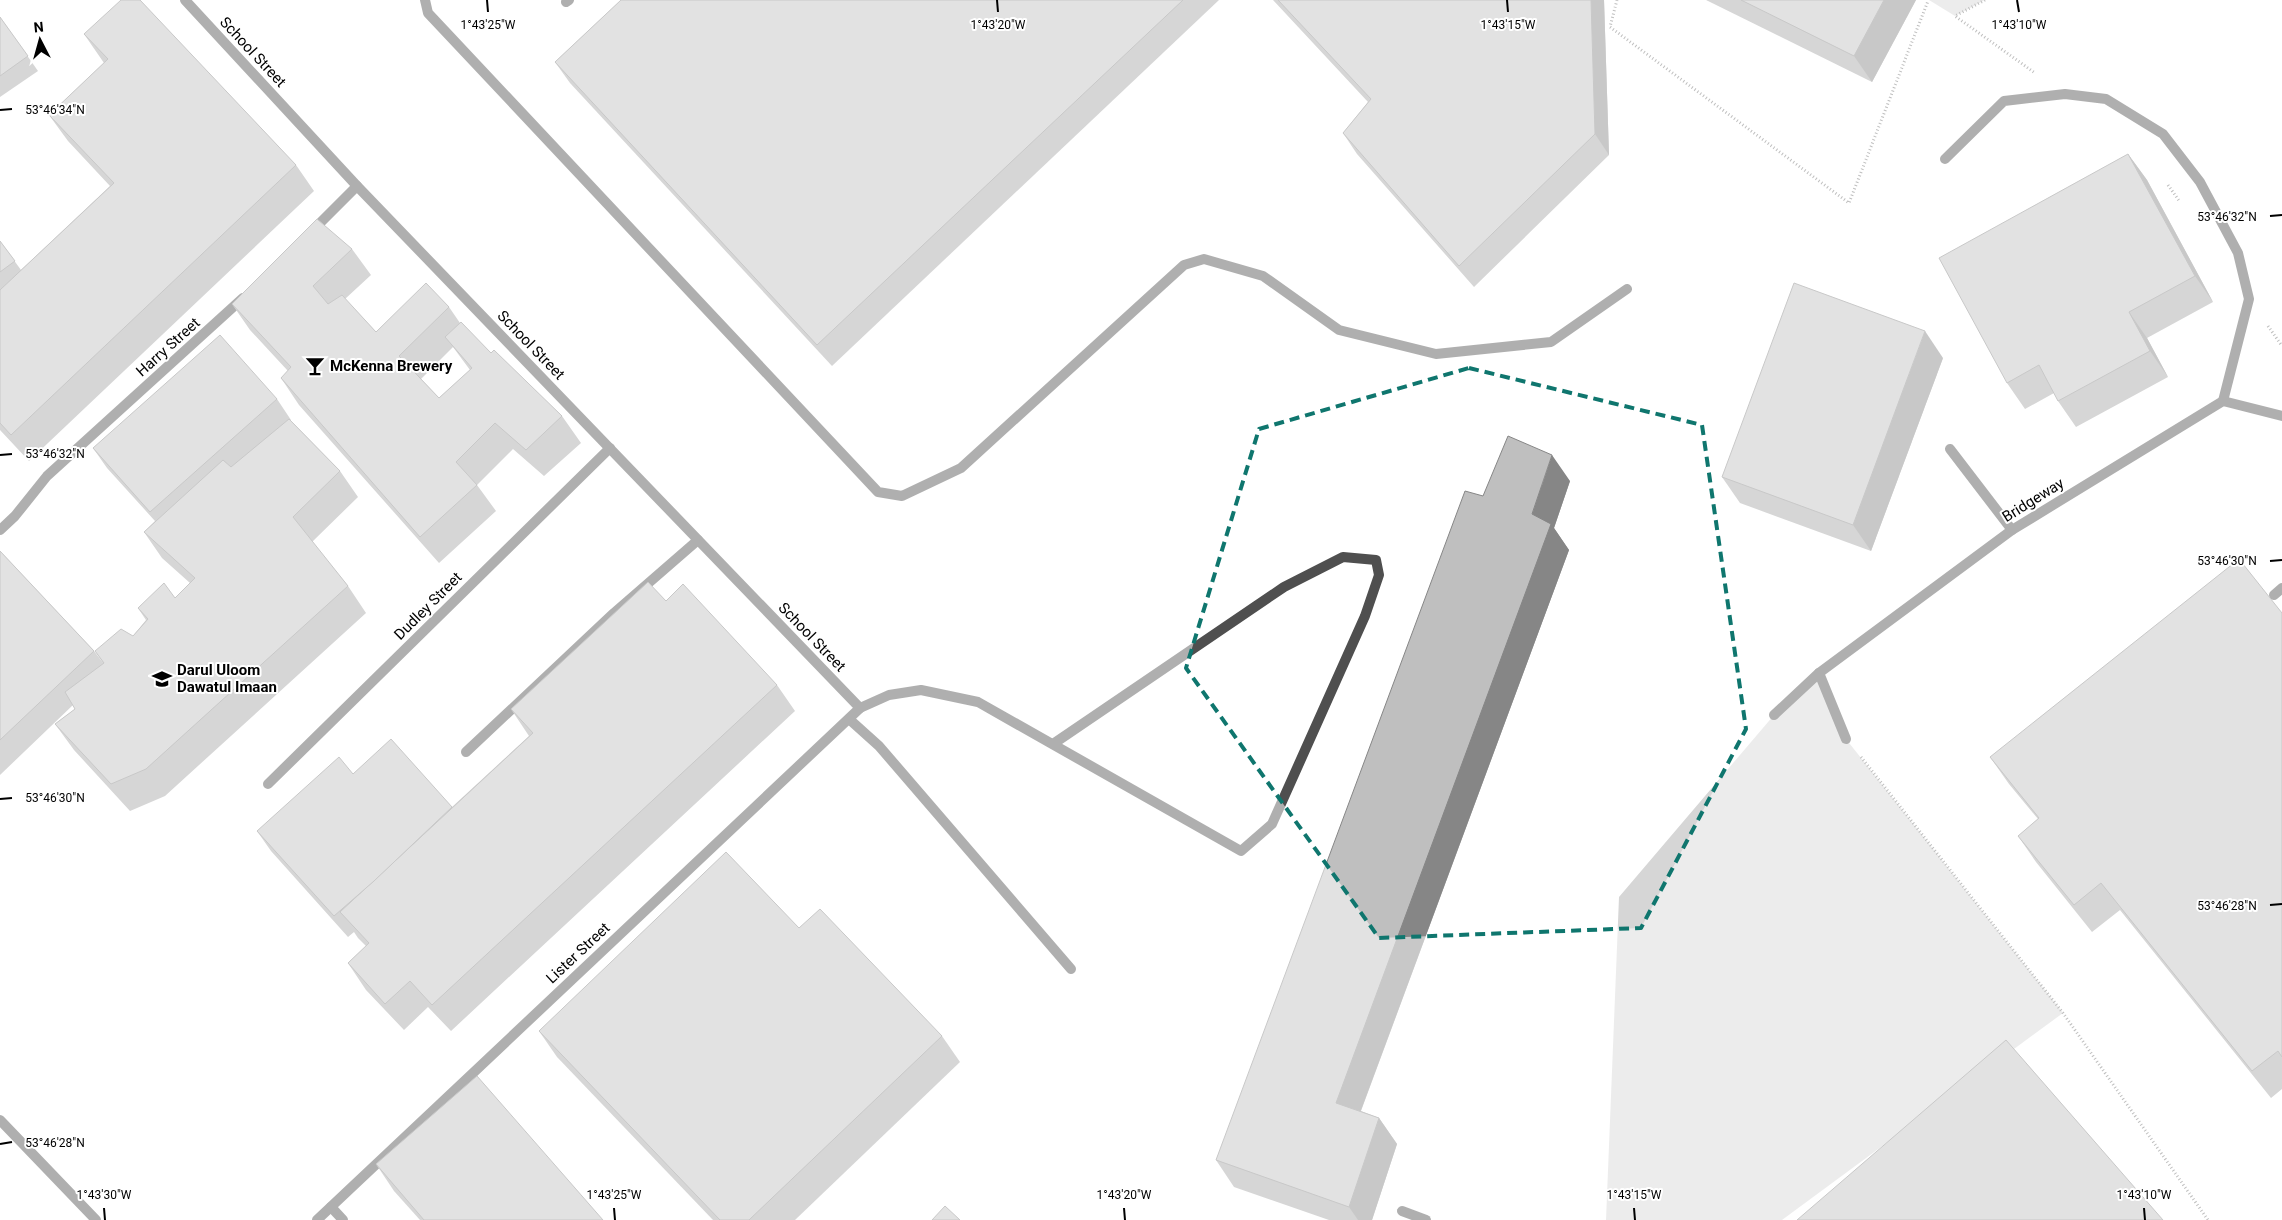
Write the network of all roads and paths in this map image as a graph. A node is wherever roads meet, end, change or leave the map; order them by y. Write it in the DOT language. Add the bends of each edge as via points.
graph roads {
  1 [pos="185,0"];
  2 [pos="425,0"];
  3 [pos="1617,0"];
  4 [pos="1985,0"];
  5 [pos="1928,2"];
  6 [pos="2065,94"];
  7 [pos="1945,159"];
  8 [pos="2166,182"];
  9 [pos="357,186"];
  10 [pos="2182,205"];
  11 [pos="303,239"];
  12 [pos="1627,289"];
  13 [pos="249,293"];
  14 [pos="2249,299"];
  15 [pos="2282,346"];
  16 [pos="2223,401"];
  17 [pos="2282,416"];
  18 [pos="610,448"];
  19 [pos="1950,449"];
  20 [pos="0,530"];
  21 [pos="2012,530"];
  22 [pos="698,540"];
  23 [pos="1819,673"];
  24 [pos="860,708"];
  25 [pos="1774,714"];
  26 [pos="849,719"];
  27 [pos="1846,739"];
  28 [pos="1053,744"];
  29 [pos="466,752"];
  30 [pos="268,784"];
  31 [pos="1071,969"];
  32 [pos="0,1120"];
  33 [pos="331,1207"];
  34 [pos="1402,1211"];
  35 [pos="96,1220"];
  36 [pos="317,1220"];
  37 [pos="343,1220"];
  38 [pos="1426,1220"];
  39 [pos="2208,1220"];
  1 -- 9 [label="street, School Street"];
  2 -- 12 [label="street" via="428,13 878,492 902,496 961,468 1184,264 1204,259 1263,276 1339,330 1436,354 1551,342"];
  3 -- 5 [label="path" via="1610,28 1849,203"];
  4 -- 6 [label="path" via="1955,16"];
  6 -- 7 [label="street" via="2004,101"];
  6 -- 14 [label="street" via="2106,99 2163,134 2200,182 2234,246"];
  8 -- 10 [label="path"];
  9 -- 11 [label="street"];
  9 -- 18 [label="street, School Street"];
  13 -- 20 [label="street, Harry Street" via="230,315 47,476"];
  14 -- 15 [label="path"];
  14 -- 16 [label="street"];
  16 -- 17 [label="street"];
  16 -- 21 [label="street, Bridgeway"];
  18 -- 22 [label="street, School Street"];
  18 -- 30 [label="street, Dudley Street"];
  19 -- 21 [label="street"];
  21 -- 23 [label="street, Bridgeway"];
  22 -- 24 [label="street, School Street"];
  22 -- 29 [label="street" via="614,613"];
  23 -- 25 [label="street, Bridgeway"];
  23 -- 27 [label="street"];
  24 -- 26 [label="street, Lister Street"];
  24 -- 28 [label="street" via="889,695 921,690 978,702"];
  26 -- 31 [label="street" via="879,746"];
  26 -- 33 [label="street, Lister Street"];
  27 -- 39 [label="path" via="2063,1013"];
  28 -- 28 [label="street" via="1284,588 1343,557 1376,560 1379,575 1365,616 1272,824 1241,851"];
  32 -- 35 [label="street"];
  33 -- 36 [label="street, Lister Street"];
  33 -- 37 [label="street"];
  34 -- 38 [label="street"];
}
